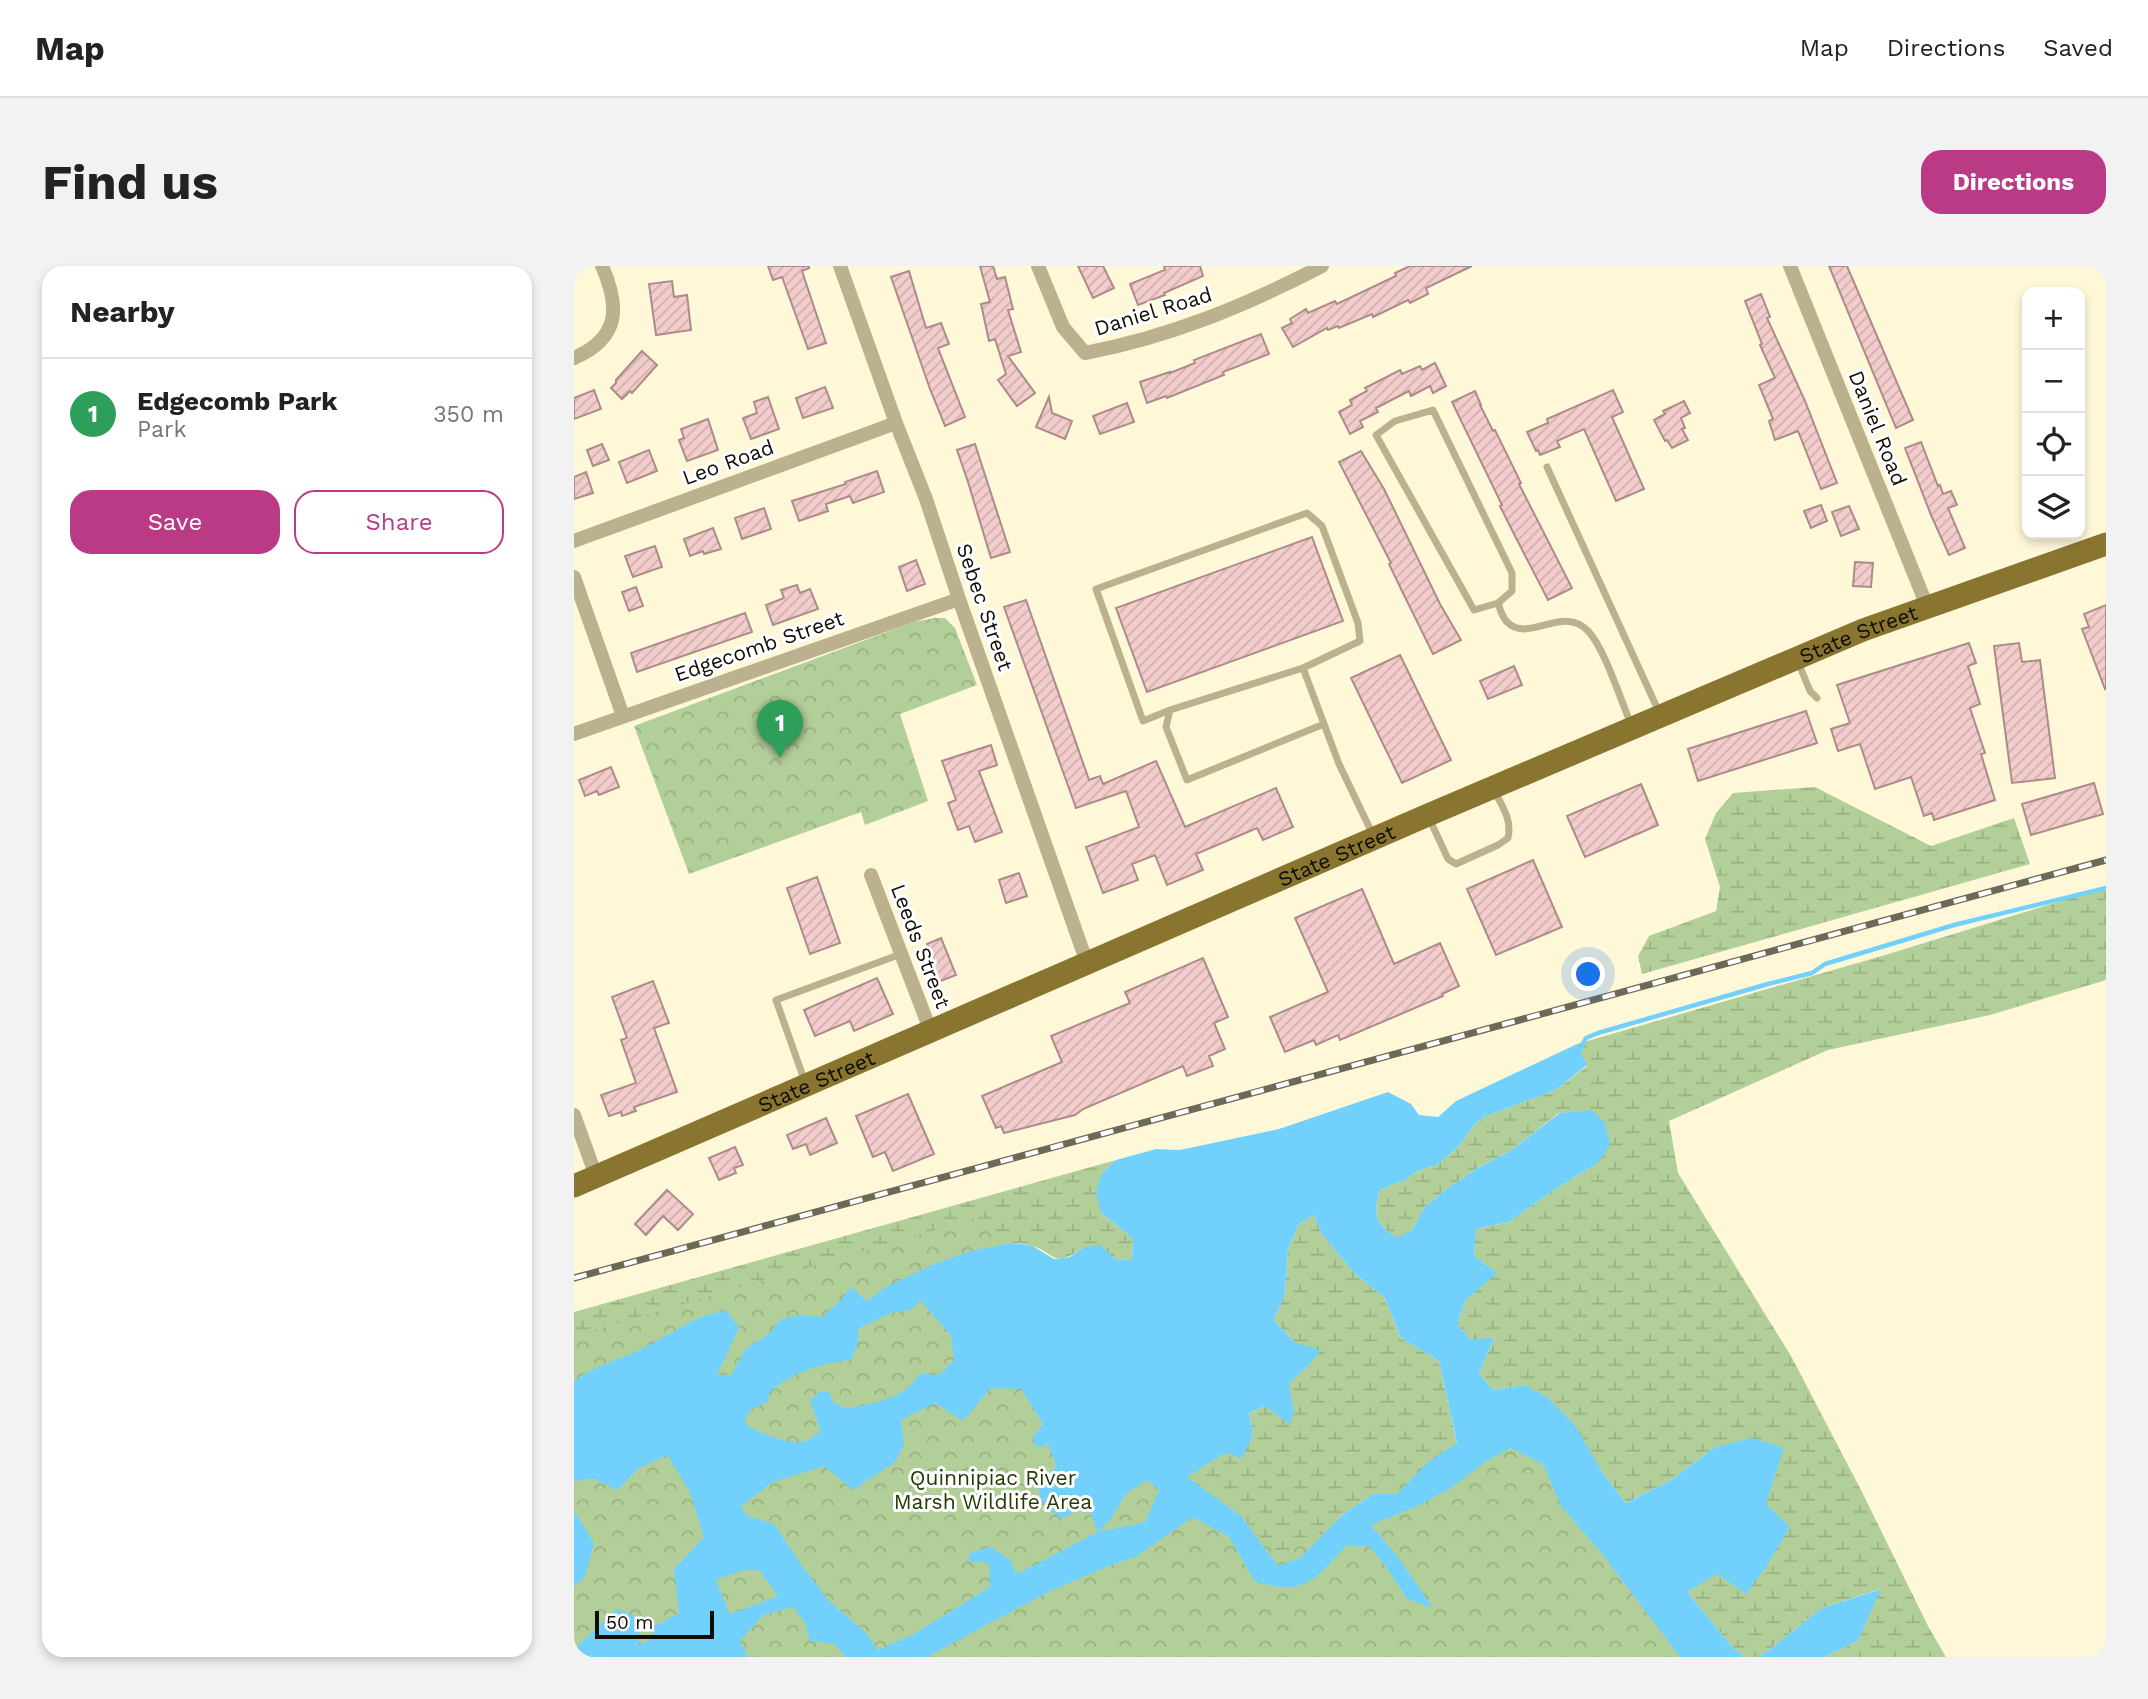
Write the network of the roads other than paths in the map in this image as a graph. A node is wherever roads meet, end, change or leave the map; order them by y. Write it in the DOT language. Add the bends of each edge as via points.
graph roads {
  1 [pos="602,266"];
  2 [pos="840,266"];
  3 [pos="1038,266"];
  4 [pos="1322,266"];
  5 [pos="1790,266"];
  6 [pos="574,358"];
  7 [pos="895,423"];
  8 [pos="1547,467"];
  9 [pos="574,541"];
  10 [pos="2106,544"];
  11 [pos="574,577"];
  12 [pos="959,599"];
  13 [pos="1498,603"];
  14 [pos="1927,606"];
  15 [pos="1797,658"];
  16 [pos="1303,667"];
  17 [pos="1817,698"];
  18 [pos="1170,710"];
  19 [pos="623,716"];
  20 [pos="1661,716"];
  21 [pos="1324,724"];
  22 [pos="1633,728"];
  23 [pos="574,734"];
  24 [pos="1493,788"];
  25 [pos="1428,815"];
  26 [pos="1375,838"];
  27 [pos="871,875"];
  28 [pos="901,954"];
  29 [pos="1087,964"];
  30 [pos="931,1032"];
  31 [pos="807,1086"];
  32 [pos="574,1115"];
  33 [pos="596,1177"];
  34 [pos="574,1186"];
  1 -- 6 [label="street" via="615,306 608,331 595,346"];
  2 -- 7 [label="street, Sebec Street"];
  3 -- 4 [label="street, Daniel Road" via="1063,327 1085,353 1128,345 1212,318"];
  5 -- 14 [label="street, Daniel Road"];
  7 -- 9 [label="street, Leo Road"];
  7 -- 12 [label="street, Sebec Street"];
  8 -- 20 [label="lane"];
  10 -- 14 [label="main road, State Street"];
  11 -- 19 [label="street"];
  12 -- 19 [label="street, Edgecomb Street"];
  12 -- 29 [label="street, Sebec Street"];
  13 -- 13 [label="lane" via="1474,610 1377,435 1395,421 1433,410 1512,573 1512,591"];
  13 -- 22 [label="lane" via="1505,621 1514,628 1526,630 1568,621 1587,630 1598,644"];
  14 -- 15 [label="main road, State Street"];
  15 -- 17 [label="lane"];
  15 -- 20 [label="main road, State Street"];
  16 -- 18 [label="lane"];
  16 -- 18 [label="lane" via="1360,641 1358,623 1322,526 1307,513 1096,589 1143,720"];
  16 -- 21 [label="lane"];
  18 -- 21 [label="lane" via="1166,727 1187,780"];
  19 -- 23 [label="street, Edgecomb Street"];
  20 -- 22 [label="main road, State Street"];
  21 -- 26 [label="lane"];
  22 -- 24 [label="main road, State Street"];
  24 -- 25 [label="main road, State Street"];
  24 -- 25 [label="lane" via="1509,819 1508,838 1456,864 1448,859"];
  25 -- 26 [label="main road, State Street"];
  26 -- 29 [label="main road, State Street"];
  27 -- 28 [label="street, Leeds Street"];
  28 -- 30 [label="street, Leeds Street"];
  28 -- 31 [label="lane" via="776,1000"];
  29 -- 30 [label="main road, State Street"];
  30 -- 31 [label="main road, State Street"];
  31 -- 33 [label="main road, State Street"];
  32 -- 33 [label="street"];
  33 -- 34 [label="main road, State Street"];
}
